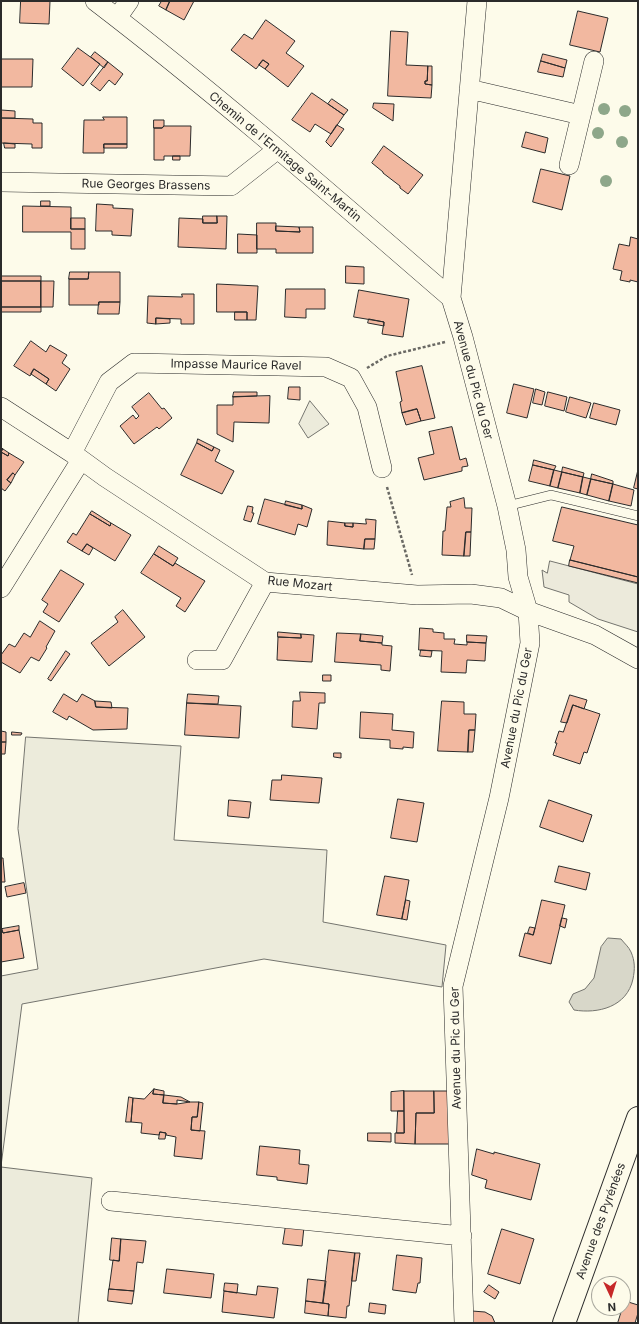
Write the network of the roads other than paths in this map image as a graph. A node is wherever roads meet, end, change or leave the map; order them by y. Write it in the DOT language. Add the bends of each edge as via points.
graph roads {
  1 [pos="95,1"];
  2 [pos="128,1"];
  3 [pos="477,1"];
  4 [pos="117,18"];
  5 [pos="594,61"];
  6 [pos="469,88"];
  7 [pos="581,115"];
  8 [pos="278,149"];
  9 [pos="569,165"];
  10 [pos="1,182"];
  11 [pos="451,298"];
  12 [pos="1,407"];
  13 [pos="76,456"];
  14 [pos="382,468"];
  15 [pos="507,506"];
  16 [pos="638,516"];
  17 [pos="265,582"];
  18 [pos="1,588"];
  19 [pos="528,611"];
  20 [pos="638,659"];
  21 [pos="197,660"];
  22 [pos="638,1118"];
  23 [pos="112,1201"];
  24 [pos="462,1236"];
  25 [pos="464,1323"];
  26 [pos="564,1323"];
  1 -- 4 [label="street, Chemin de l'Ermitage Saint-Martin"];
  2 -- 4 [label="street"];
  3 -- 6 [label="street, Avenue du Pic du Ger"];
  4 -- 8 [label="street, Chemin de l'Ermitage Saint-Martin"];
  5 -- 7 [label="street"];
  6 -- 7 [label="street"];
  6 -- 11 [label="street, Avenue du Pic du Ger"];
  7 -- 9 [label="street"];
  8 -- 10 [label="street, Rue Georges Brassens" via="231,186"];
  8 -- 11 [label="street, Chemin de l'Ermitage Saint-Martin"];
  11 -- 15 [label="street, Avenue du Pic du Ger"];
  12 -- 13 [label="street, Rue Mozart"];
  13 -- 14 [label="street, Impasse Maurice Ravel" via="109,382 134,363 326,367 351,378 367,408"];
  13 -- 17 [label="street, Rue Mozart"];
  13 -- 18 [label="street, Impasse Maurice Ravel"];
  15 -- 16 [label="lane" via="551,495"];
  15 -- 19 [label="street, Avenue du Pic du Ger" via="516,550 518,576"];
  17 -- 19 [label="street, Rue Mozart" via="417,595 471,594 501,598"];
  17 -- 21 [label="street" via="222,660"];
  19 -- 20 [label="street, Rue Mozart" via="595,635"];
  19 -- 24 [label="street, Avenue du Pic du Ger" via="530,643 499,798 453,986"];
  22 -- 26 [label="main road, Avenue des Pyrénées"];
  23 -- 24 [label="street"];
  24 -- 25 [label="street, Avenue du Pic du Ger"];
}
